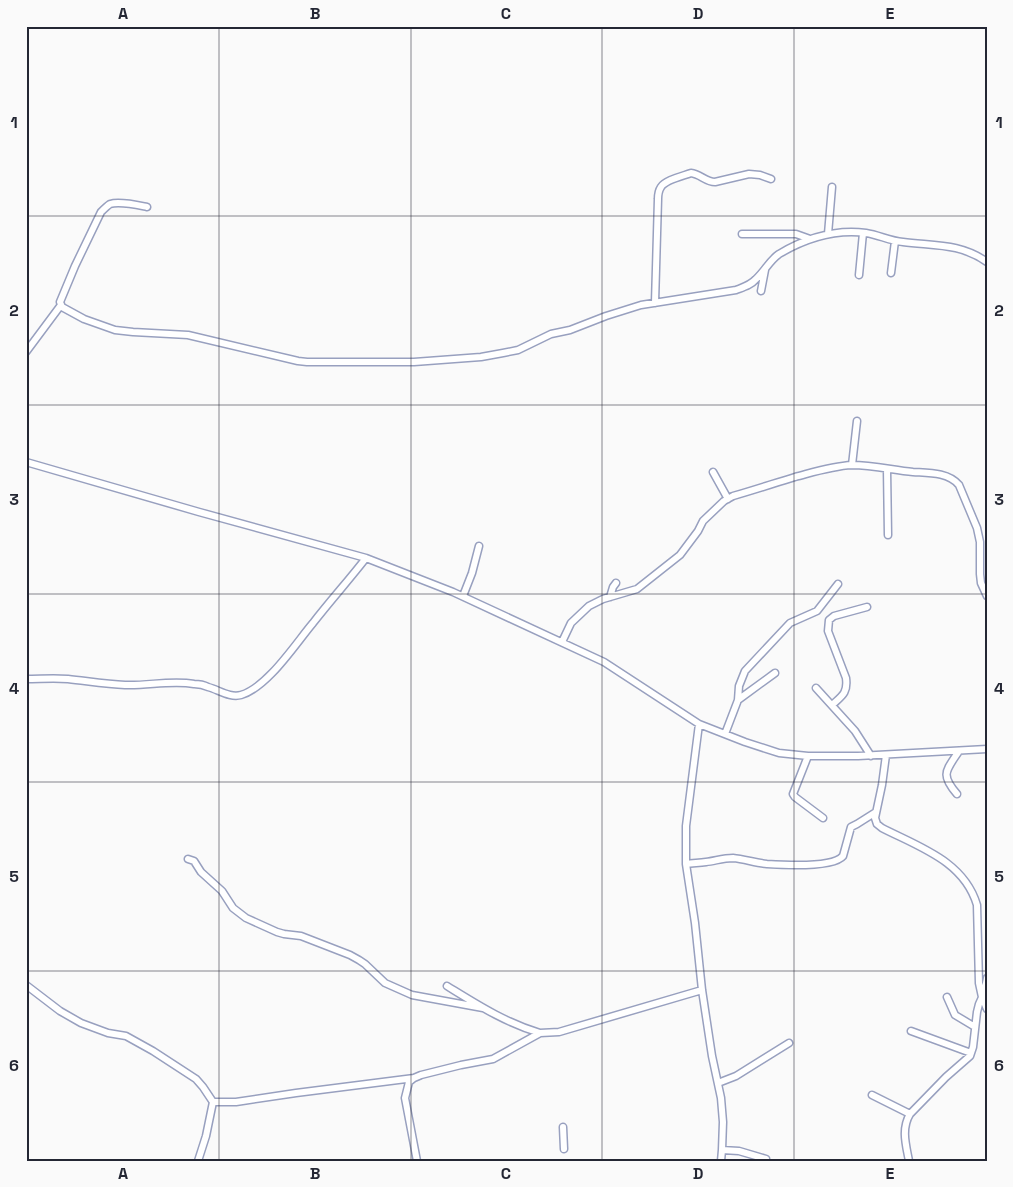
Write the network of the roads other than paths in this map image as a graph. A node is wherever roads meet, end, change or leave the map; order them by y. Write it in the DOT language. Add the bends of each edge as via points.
graph roads {
  1 [pos="771,179"];
  2 [pos="832,187"];
  3 [pos="147,207"];
  4 [pos="863,233"];
  5 [pos="742,234"];
  6 [pos="828,234"];
  7 [pos="810,239"];
  8 [pos="895,241"];
  9 [pos="987,262"];
  10 [pos="766,268"];
  11 [pos="891,273"];
  12 [pos="859,275"];
  13 [pos="760,291"];
  14 [pos="655,302"];
  15 [pos="61,304"];
  16 [pos="26,352"];
  17 [pos="856,421"];
  18 [pos="26,462"];
  19 [pos="852,465"];
  20 [pos="886,469"];
  21 [pos="713,472"];
  22 [pos="728,499"];
  23 [pos="888,536"];
  24 [pos="479,546"];
  25 [pos="366,558"];
  26 [pos="616,583"];
  27 [pos="838,584"];
  28 [pos="463,596"];
  29 [pos="987,596"];
  30 [pos="610,597"];
  31 [pos="867,607"];
  32 [pos="562,642"];
  33 [pos="775,673"];
  34 [pos="26,679"];
  35 [pos="816,688"];
  36 [pos="738,700"];
  37 [pos="832,705"];
  38 [pos="699,724"];
  39 [pos="725,734"];
  40 [pos="987,749"];
  41 [pos="959,751"];
  42 [pos="886,755"];
  43 [pos="808,756"];
  44 [pos="871,756"];
  45 [pos="957,794"];
  46 [pos="876,812"];
  47 [pos="823,818"];
  48 [pos="188,858"];
  49 [pos="686,864"];
  50 [pos="987,978"];
  51 [pos="26,984"];
  52 [pos="447,986"];
  53 [pos="702,990"];
  54 [pos="947,997"];
  55 [pos="982,997"];
  56 [pos="483,1008"];
  57 [pos="987,1009"];
  58 [pos="974,1028"];
  59 [pos="911,1031"];
  60 [pos="540,1034"];
  61 [pos="789,1043"];
  62 [pos="971,1053"];
  63 [pos="411,1080"];
  64 [pos="718,1083"];
  65 [pos="872,1095"];
  66 [pos="213,1102"];
  67 [pos="910,1114"];
  68 [pos="563,1127"];
  69 [pos="564,1149"];
  70 [pos="722,1150"];
  71 [pos="766,1159"];
  72 [pos="198,1161"];
  73 [pos="417,1161"];
  74 [pos="721,1161"];
  75 [pos="910,1161"];
  1 -- 14 [label="street" via="749,174 710,182 691,173 661,186"];
  2 -- 6 [label="street"];
  3 -- 15 [label="street" via="111,204 101,212"];
  4 -- 6 [label="street"];
  4 -- 8 [label="street"];
  4 -- 12 [label="street"];
  5 -- 7 [label="street" via="796,234"];
  6 -- 7 [label="street"];
  7 -- 10 [label="street" via="779,254"];
  8 -- 9 [label="street" via="958,248"];
  8 -- 11 [label="street"];
  10 -- 13 [label="street"];
  10 -- 14 [label="street" via="747,286 736,290"];
  14 -- 15 [label="street" via="551,334 503,354 441,360 307,362 188,335 115,330 65,310"];
  15 -- 16 [label="street"];
  17 -- 19 [label="street"];
  18 -- 25 [label="street"];
  19 -- 20 [label="street"];
  19 -- 22 [label="street" via="814,472"];
  20 -- 23 [label="street"];
  20 -- 29 [label="street" via="949,477 959,485 977,528 981,583"];
  21 -- 22 [label="street"];
  22 -- 30 [label="street" via="703,521 680,554 637,589"];
  24 -- 28 [label="street"];
  25 -- 28 [label="street"];
  25 -- 34 [label="street" via="288,656 261,683 240,695 192,683 126,685"];
  26 -- 30 [label="street"];
  27 -- 36 [label="street" via="817,611 790,623 745,671"];
  28 -- 32 [label="street"];
  30 -- 32 [label="street" via="578,615"];
  31 -- 37 [label="street" via="830,620 828,630 847,685 843,696"];
  32 -- 38 [label="street" via="604,662"];
  33 -- 36 [label="street"];
  35 -- 37 [label="street"];
  36 -- 39 [label="street"];
  37 -- 44 [label="street"];
  38 -- 39 [label="street"];
  38 -- 49 [label="street" via="686,826"];
  39 -- 43 [label="street" via="779,753"];
  40 -- 41 [label="street"];
  41 -- 42 [label="street"];
  41 -- 45 [label="street" via="946,776"];
  42 -- 44 [label="street"];
  42 -- 46 [label="street"];
  43 -- 44 [label="street"];
  43 -- 47 [label="street" via="793,794"];
  46 -- 49 [label="street" via="851,827 843,856 835,862 769,864 734,858"];
  46 -- 55 [label="street" via="877,824 882,828 930,851 967,882 977,905"];
  48 -- 56 [label="street" via="246,918 277,932 301,936 350,955 365,964 385,984 412,995"];
  49 -- 53 [label="street"];
  50 -- 55 [label="street"];
  51 -- 66 [label="street" via="60,1011 82,1023 126,1036 153,1051 196,1079"];
  52 -- 56 [label="street"];
  53 -- 60 [label="street" via="559,1032"];
  53 -- 64 [label="street"];
  54 -- 58 [label="street" via="955,1015"];
  55 -- 57 [label="street"];
  55 -- 58 [label="street"];
  56 -- 60 [label="street"];
  58 -- 62 [label="street"];
  59 -- 62 [label="street"];
  60 -- 63 [label="street" via="493,1059"];
  61 -- 64 [label="street" via="736,1076"];
  62 -- 67 [label="street"];
  63 -- 66 [label="street" via="236,1102"];
  63 -- 73 [label="street" via="405,1098"];
  64 -- 70 [label="street" via="723,1122"];
  65 -- 67 [label="street"];
  66 -- 72 [label="street"];
  67 -- 75 [label="street" via="905,1128"];
  68 -- 69 [label="street"];
  70 -- 71 [label="street" via="740,1151"];
  70 -- 74 [label="street"];
}
